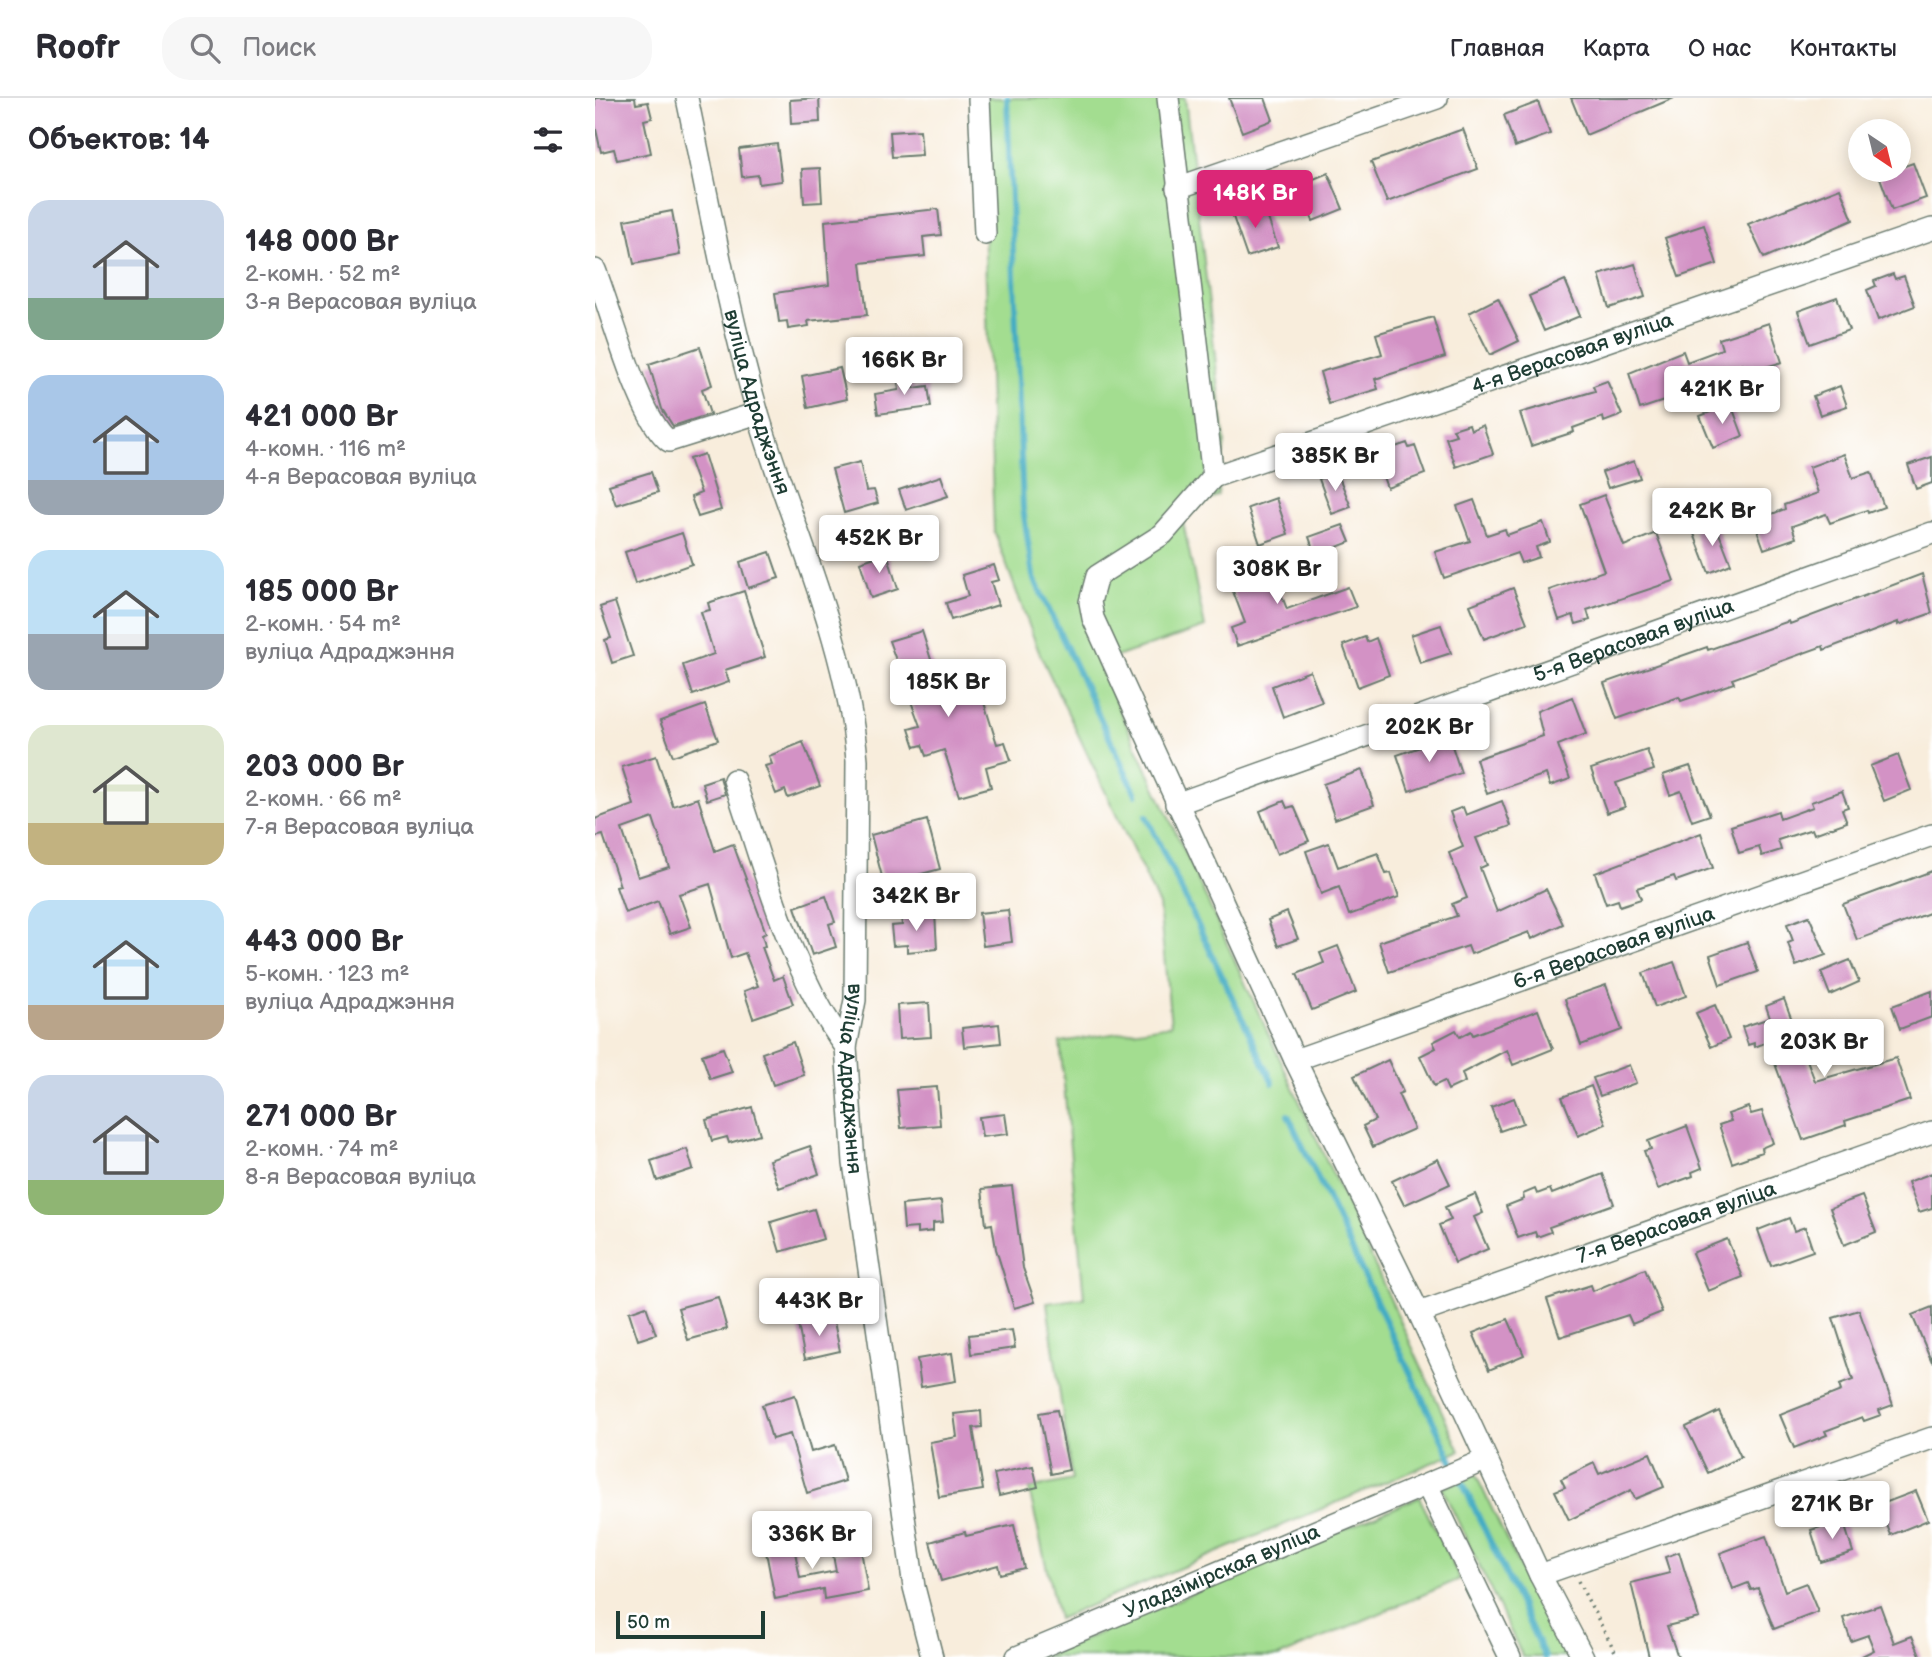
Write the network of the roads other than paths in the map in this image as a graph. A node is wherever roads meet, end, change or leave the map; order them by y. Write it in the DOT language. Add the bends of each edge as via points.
graph roads {
  1 [pos="687,98"];
  2 [pos="979,98"];
  3 [pos="1168,98"];
  4 [pos="1437,98"];
  5 [pos="1177,188"];
  6 [pos="1932,229"];
  7 [pos="985,234"];
  8 [pos="595,270"];
  9 [pos="758,413"];
  10 [pos="1213,477"];
  11 [pos="1932,533"];
  12 [pos="734,780"];
  13 [pos="1176,804"];
  14 [pos="1932,835"];
  15 [pos="846,1047"];
  16 [pos="1294,1060"];
  17 [pos="1932,1132"];
  18 [pos="1419,1312"];
  19 [pos="1932,1438"];
  20 [pos="1478,1463"];
  21 [pos="1433,1482"];
  22 [pos="1539,1575"];
  23 [pos="1060,1648"];
  24 [pos="932,1657"];
  25 [pos="1017,1657"];
  26 [pos="1510,1657"];
  27 [pos="1583,1657"];
  1 -- 9 [label="street, вуліца Адраджэння"];
  2 -- 7 [label="street"];
  3 -- 5 [label="street"];
  4 -- 5 [label="street"];
  5 -- 10 [label="street"];
  6 -- 10 [label="street, 4-я Верасовая вуліца"];
  8 -- 9 [label="street" via="658,433 669,441"];
  9 -- 15 [label="street, вуліца Адраджэння" via="838,660 854,728 855,1000"];
  10 -- 13 [label="street" via="1163,534 1097,576 1090,602 1098,632"];
  11 -- 13 [label="street, 5-я Верасовая вуліца"];
  12 -- 15 [label="street" via="788,934 825,1020"];
  13 -- 16 [label="street"];
  14 -- 16 [label="street, 6-я Верасовая вуліца"];
  15 -- 24 [label="street, вуліца Адраджэння" via="854,1163 914,1587"];
  16 -- 18 [label="street"];
  17 -- 18 [label="street, 7-я Верасовая вуліца"];
  18 -- 20 [label="street"];
  19 -- 22 [label="street"];
  20 -- 21 [label="street, Уладзімірская вуліца"];
  20 -- 22 [label="street"];
  21 -- 23 [label="street, Уладзімірская вуліца"];
  21 -- 26 [label="street"];
  22 -- 27 [label="street"];
  23 -- 25 [label="street, Уладзімірская вуліца"];
}
